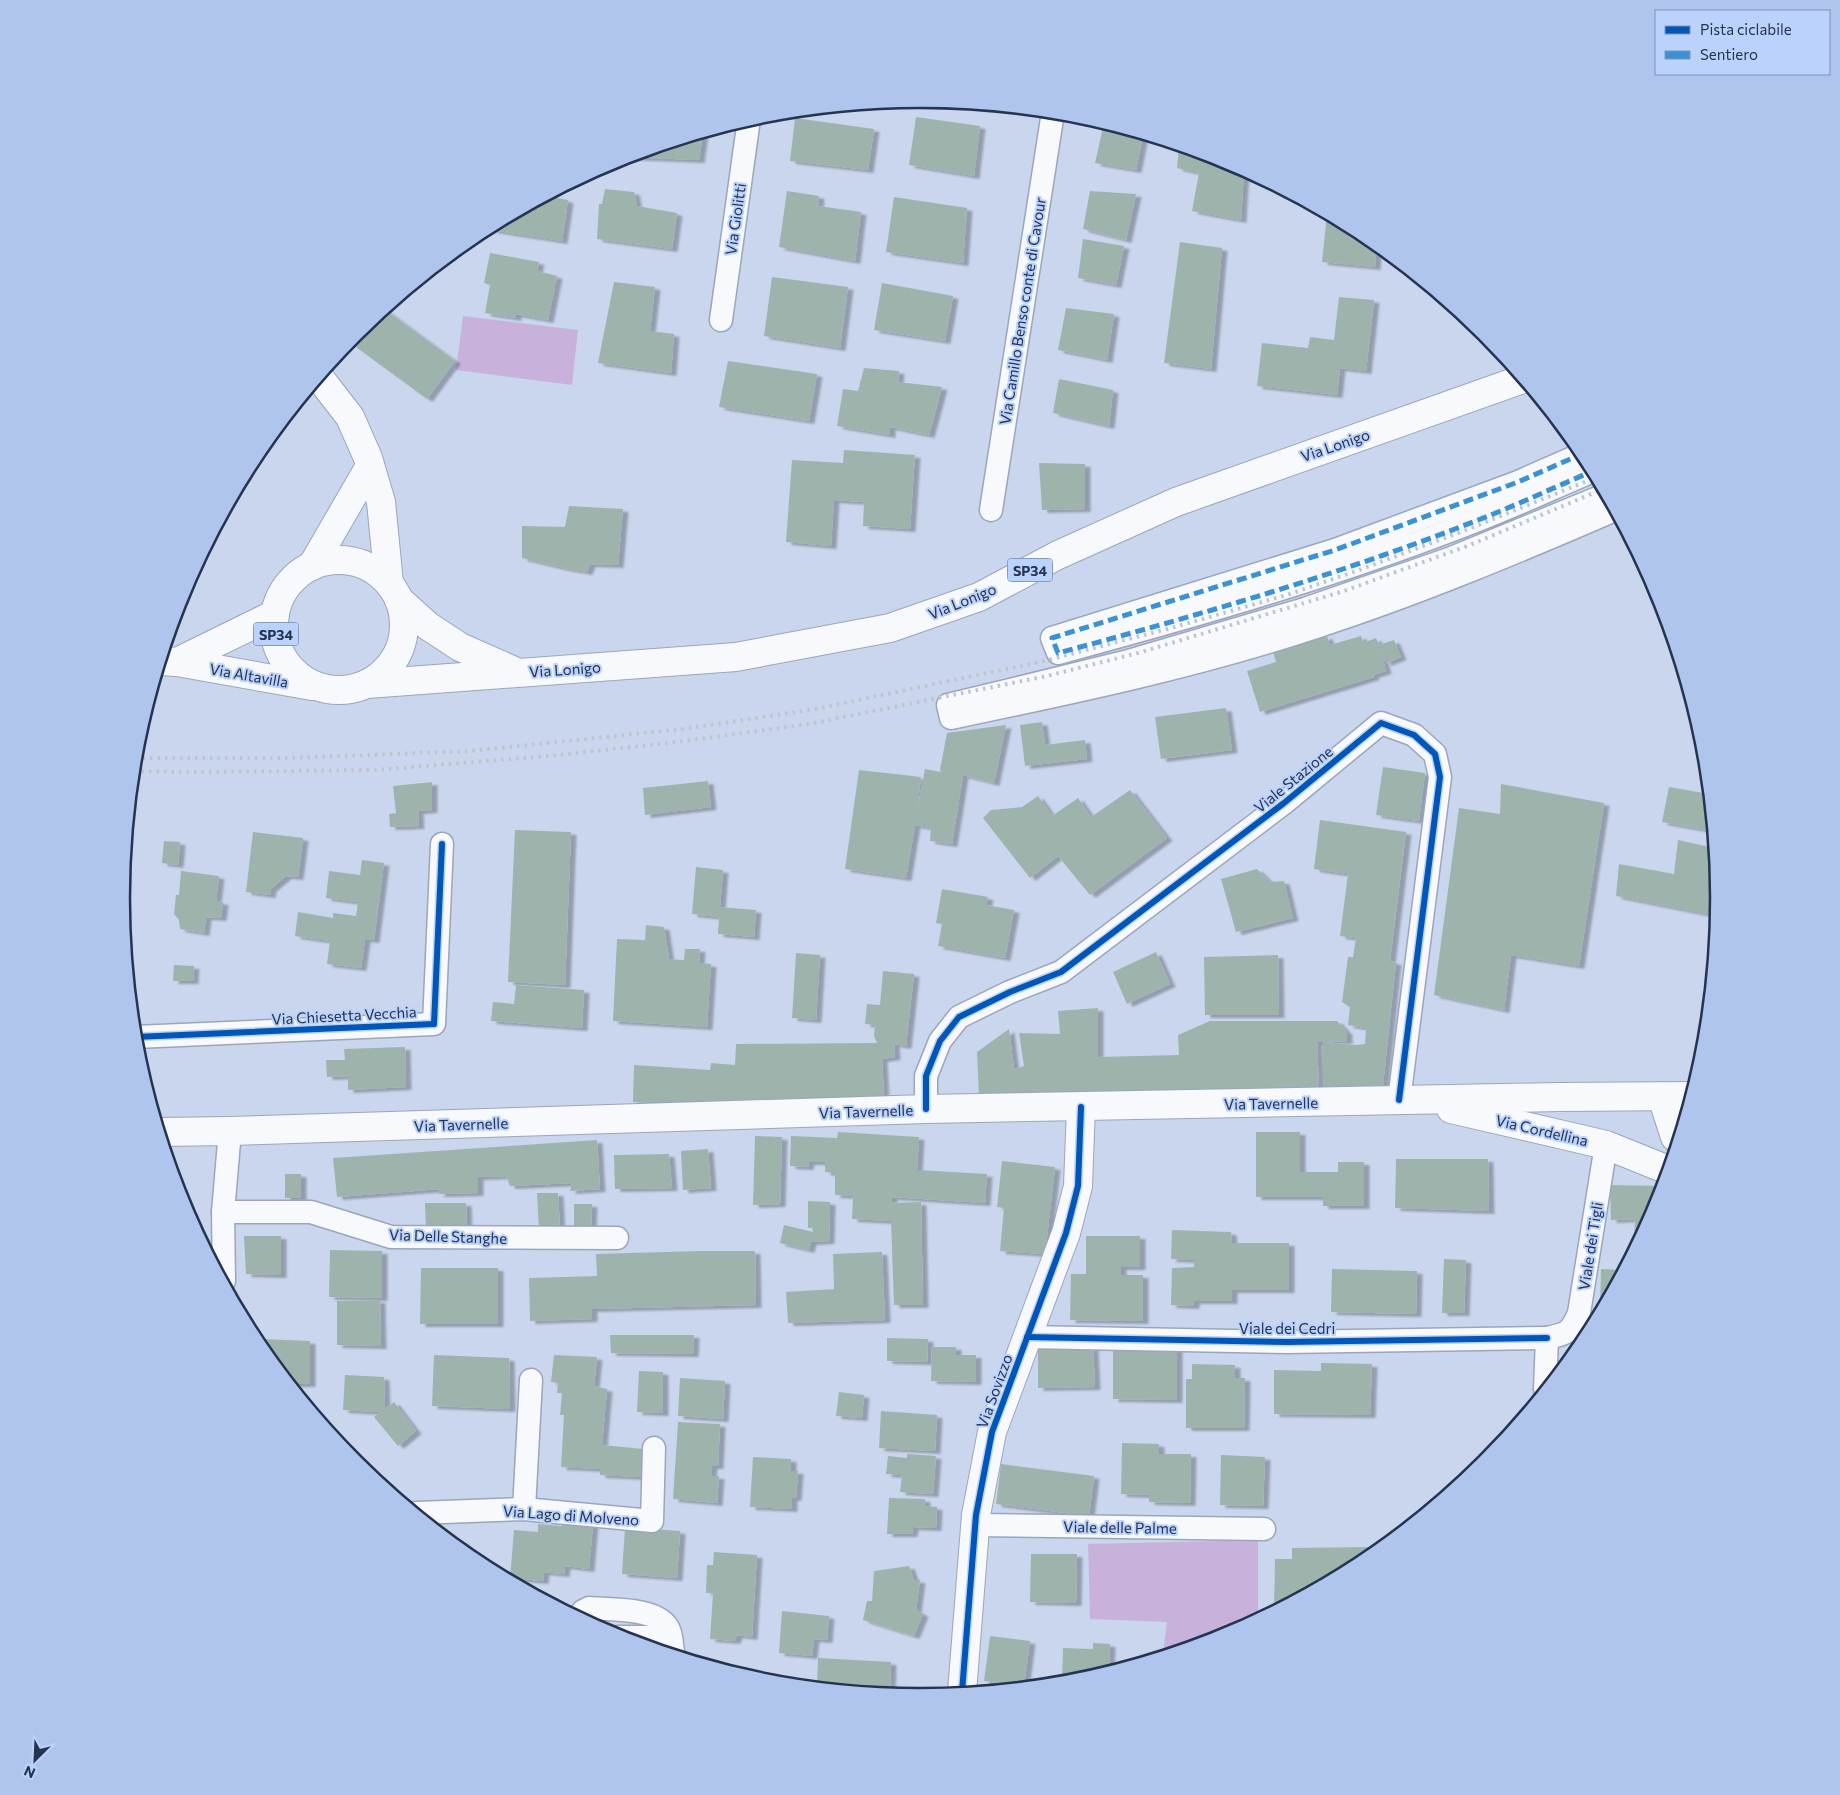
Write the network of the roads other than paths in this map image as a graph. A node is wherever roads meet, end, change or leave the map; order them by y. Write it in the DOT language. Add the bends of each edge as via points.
graph roads {
  1 [pos="1052,119"];
  2 [pos="748,127"];
  3 [pos="721,320"];
  4 [pos="322,381"];
  5 [pos="1517,381"];
  6 [pos="1575,457"];
  7 [pos="370,466"];
  8 [pos="1586,474"];
  9 [pos="991,510"];
  10 [pos="312,566"];
  11 [pos="394,592"];
  12 [pos="275,614"];
  13 [pos="169,662"];
  14 [pos="516,672"];
  15 [pos="367,684"];
  16 [pos="321,687"];
  17 [pos="952,718"];
  18 [pos="442,844"];
  19 [pos="143,1038"];
  20 [pos="1684,1096"];
  21 [pos="1662,1097"];
  22 [pos="1406,1100"];
  23 [pos="1081,1107"];
  24 [pos="926,1109"];
  25 [pos="230,1131"];
  26 [pos="166,1132"];
  27 [pos="1674,1133"];
  28 [pos="1606,1145"];
  29 [pos="1662,1168"];
  30 [pos="223,1212"];
  31 [pos="617,1238"];
  32 [pos="224,1270"];
  33 [pos="1027,1337"];
  34 [pos="1547,1338"];
  35 [pos="530,1380"];
  36 [pos="1545,1380"];
  37 [pos="654,1448"];
  38 [pos="524,1509"];
  39 [pos="425,1513"];
  40 [pos="975,1525"];
  41 [pos="1264,1529"];
  42 [pos="583,1611"];
  43 [pos="642,1637"];
  44 [pos="667,1646"];
  45 [pos="672,1648"];
  46 [pos="962,1686"];
  1 -- 9 [label="street, Via Camillo Benso conte di Cavour"];
  2 -- 3 [label="street, Via Giolitti"];
  4 -- 7 [label="main road" via="350,417"];
  5 -- 14 [label="main road, Via Lonigo / SP34" via="1176,502 1058,556 979,597 890,628 736,657"];
  6 -- 8 [label="street" via="1518,482 1313,557 1052,638 1058,653 1313,580 1478,520"];
  7 -- 10 [label="main road"];
  7 -- 11 [label="main road" via="381,502"];
  10 -- 11 [label="main road, SP34" via="345,560 362,564 377,572"];
  10 -- 12 [label="main road, SP34" via="291,582"];
  11 -- 14 [label="main road, Via Lonigo / SP34" via="428,626 460,647"];
  11 -- 15 [label="main road, SP34" via="404,616 400,648 381,675"];
  12 -- 13 [label="main road, Via Altavilla / SP34"];
  12 -- 16 [label="main road, SP34" via="276,642 286,662 301,678"];
  13 -- 16 [label="main road, Via Altavilla / SP34"];
  14 -- 15 [label="main road, Via Lonigo / SP34"];
  15 -- 16 [label="main road, SP34" via="337,690"];
  17 -- 17 [label="street" via="948,705 1125,662 1305,610 1449,559 1600,497 1608,513 1519,552 1318,626 1170,670"];
  18 -- 19 [label="street, Via Chiesetta Vecchia" via="434,1024"];
  20 -- 21 [label="main road, Via Tavernelle"];
  21 -- 22 [label="main road, Via Tavernelle"];
  21 -- 27 [label="main road"];
  22 -- 23 [label="main road, Via Tavernelle"];
  22 -- 24 [label="street, Viale Stazione" via="1409,1022 1440,777 1435,754 1414,735 1381,723 1284,803 1062,972 959,1017 940,1041 926,1076"];
  22 -- 28 [label="main road, Via Cordellina"];
  23 -- 24 [label="main road, Via Tavernelle"];
  23 -- 33 [label="main road, Via Sovizzo" via="1078,1186 1066,1233"];
  24 -- 25 [label="main road, Via Tavernelle"];
  25 -- 26 [label="main road, Via Tavernelle"];
  25 -- 30 [label="street"];
  28 -- 29 [label="main road, Via Cordellina"];
  28 -- 34 [label="street, Viale dei Tigli" via="1579,1313 1566,1334"];
  30 -- 31 [label="street, Via Delle Stanghe" via="311,1212 392,1237"];
  30 -- 32 [label="street"];
  33 -- 34 [label="street, Viale dei Cedri" via="1287,1342"];
  33 -- 40 [label="main road, Via Sovizzo" via="992,1432"];
  34 -- 36 [label="street"];
  35 -- 38 [label="street"];
  37 -- 38 [label="street, Via Lago di Molveno" via="652,1521"];
  38 -- 39 [label="street, Via Lago di Molveno"];
  40 -- 41 [label="street, Viale delle Palme"];
  40 -- 46 [label="main road, Via Sovizzo"];
  42 -- 45 [label="street" via="589,1608 648,1613 659,1617 669,1629"];
  43 -- 44 [label="street" via="659,1637"];
}
